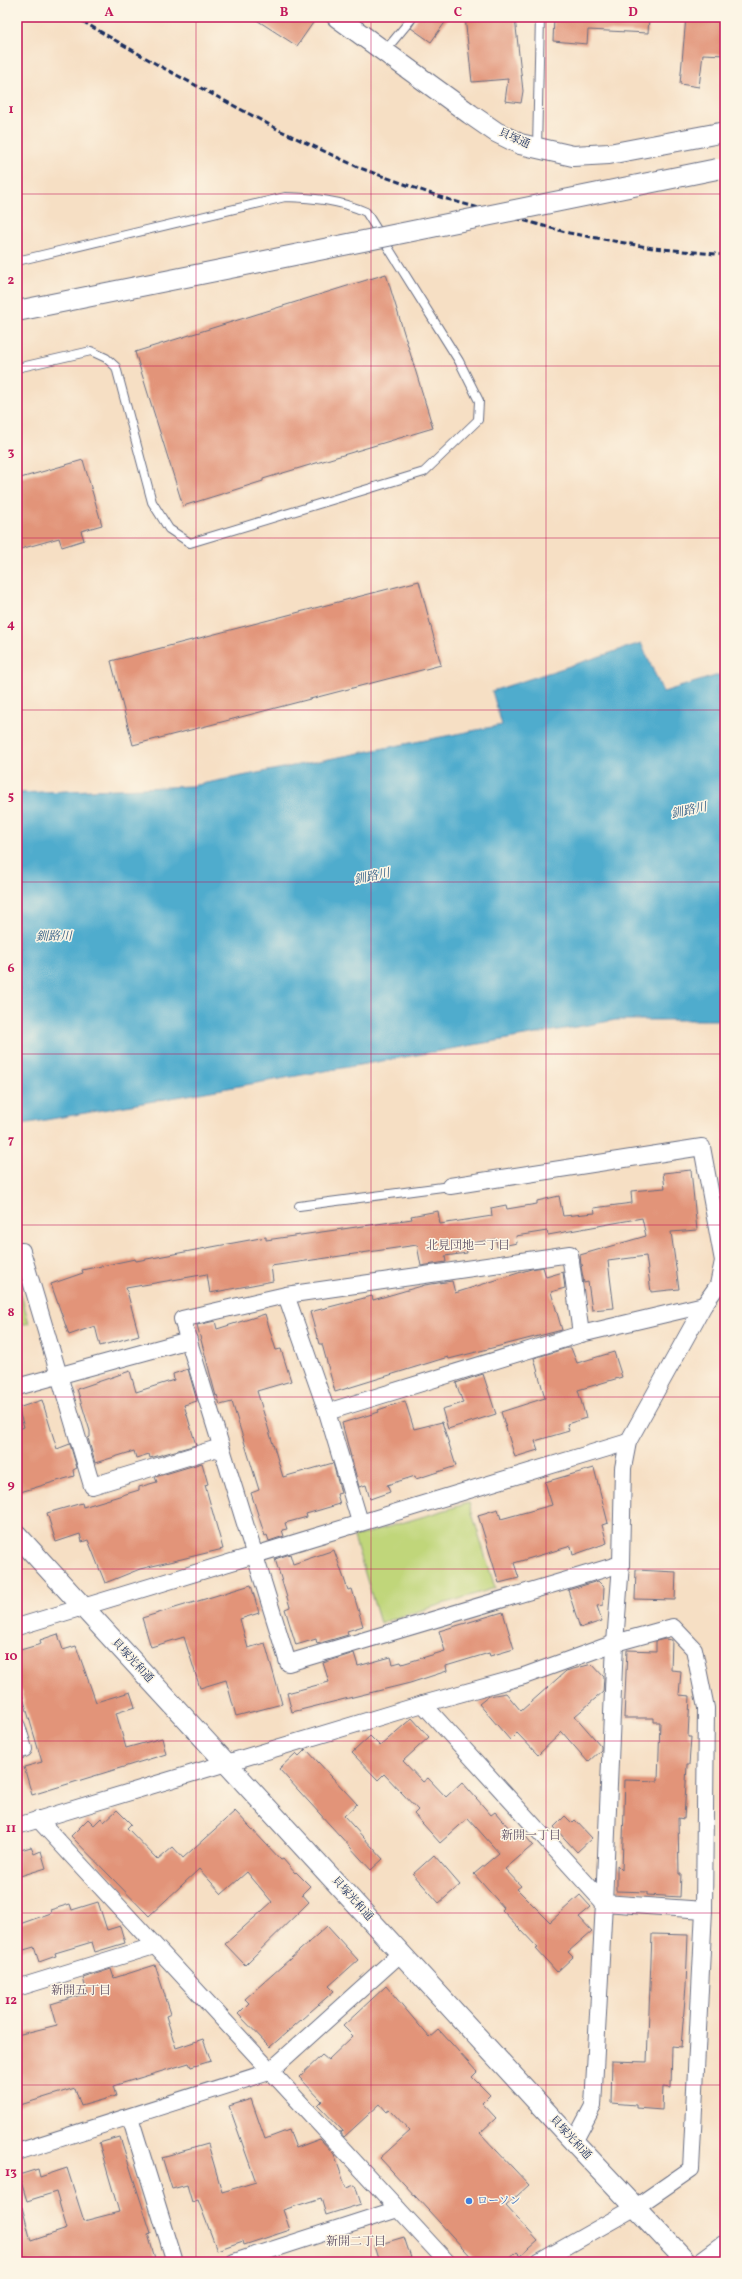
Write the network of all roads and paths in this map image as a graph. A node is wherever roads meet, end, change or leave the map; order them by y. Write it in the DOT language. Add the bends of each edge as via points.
graph roads {
  1 [pos="337,17"];
  2 [pos="413,17"];
  3 [pos="533,17"];
  4 [pos="540,21"];
  5 [pos="384,52"];
  6 [pos="725,132"];
  7 [pos="537,149"];
  8 [pos="721,169"];
  9 [pos="17,261"];
  10 [pos="17,311"];
  11 [pos="17,368"];
  12 [pos="450,1186"];
  13 [pos="299,1206"];
  14 [pos="17,1251"];
  15 [pos="286,1295"];
  16 [pos="704,1305"];
  17 [pos="581,1334"];
  18 [pos="190,1340"];
  19 [pos="58,1375"];
  20 [pos="17,1387"];
  21 [pos="327,1412"];
  22 [pos="628,1442"];
  23 [pos="221,1447"];
  24 [pos="360,1522"];
  25 [pos="17,1535"];
  26 [pos="255,1554"];
  27 [pos="621,1564"];
  28 [pos="82,1607"];
  29 [pos="17,1627"];
  30 [pos="615,1643"];
  31 [pos="423,1704"];
  32 [pos="17,1726"];
  33 [pos="17,1751"];
  34 [pos="226,1762"];
  35 [pos="38,1820"];
  36 [pos="17,1826"];
  37 [pos="604,1903"];
  38 [pos="704,1910"];
  39 [pos="154,1946"];
  40 [pos="401,1953"];
  41 [pos="17,1988"];
  42 [pos="269,2072"];
  43 [pos="130,2117"];
  44 [pos="574,2142"];
  45 [pos="17,2152"];
  46 [pos="636,2207"];
  47 [pos="398,2209"];
  48 [pos="725,2245"];
  49 [pos="175,2262"];
  50 [pos="234,2262"];
  51 [pos="446,2262"];
  52 [pos="539,2262"];
  53 [pos="688,2262"];
  54 [pos="702,2262"];
  1 -- 5 [label="street, 貝塚通"];
  2 -- 5 [label="lane"];
  3 -- 4 [label="lane"];
  4 -- 7 [label="lane"];
  5 -- 7 [label="street, 貝塚通" via="496,132"];
  6 -- 7 [label="street, 貝塚通" via="609,154 573,156"];
  8 -- 10 [label="street, bridge"];
  9 -- 11 [label="lane" via="285,197 324,199 350,205 366,212 459,361 479,401 478,420 424,472 190,543 169,529 152,502 116,367 106,358 91,351"];
  12 -- 13 [label="lane"];
  12 -- 16 [label="street" via="702,1148 723,1260 718,1285"];
  14 -- 19 [label="street" via="22,1251"];
  15 -- 17 [label="street" via="570,1254"];
  15 -- 18 [label="street" via="182,1320"];
  15 -- 21 [label="street"];
  16 -- 17 [label="street"];
  16 -- 22 [label="street"];
  17 -- 21 [label="street"];
  18 -- 19 [label="street"];
  18 -- 23 [label="street"];
  19 -- 20 [label="street"];
  19 -- 23 [label="street" via="92,1486"];
  21 -- 24 [label="street"];
  22 -- 24 [label="street"];
  22 -- 27 [label="street" via="623,1468"];
  23 -- 26 [label="street"];
  24 -- 26 [label="street"];
  25 -- 28 [label="street, 貝塚光和通"];
  26 -- 27 [label="street" via="288,1663"];
  26 -- 28 [label="street"];
  27 -- 30 [label="street"];
  28 -- 29 [label="street"];
  28 -- 34 [label="street, 貝塚光和通"];
  30 -- 31 [label="street" via="524,1676"];
  30 -- 37 [label="street"];
  30 -- 38 [label="street" via="673,1627 694,1649 706,1708"];
  31 -- 34 [label="street"];
  31 -- 37 [label="street"];
  32 -- 33 [label="street" via="24,1749"];
  34 -- 35 [label="street"];
  34 -- 40 [label="street, 貝塚光和通"];
  35 -- 36 [label="street"];
  35 -- 39 [label="street"];
  37 -- 38 [label="street"];
  37 -- 44 [label="street" via="593,2106"];
  38 -- 46 [label="street" via="691,2169"];
  39 -- 41 [label="street"];
  39 -- 42 [label="street"];
  40 -- 42 [label="street"];
  40 -- 44 [label="street, 貝塚光和通"];
  42 -- 43 [label="street"];
  42 -- 47 [label="street"];
  43 -- 45 [label="street"];
  43 -- 49 [label="street"];
  44 -- 46 [label="street, 貝塚光和通"];
  46 -- 52 [label="street"];
  46 -- 53 [label="street, 貝塚光和通"];
  47 -- 50 [label="street"];
  47 -- 51 [label="street"];
  48 -- 54 [label="street"];
}
